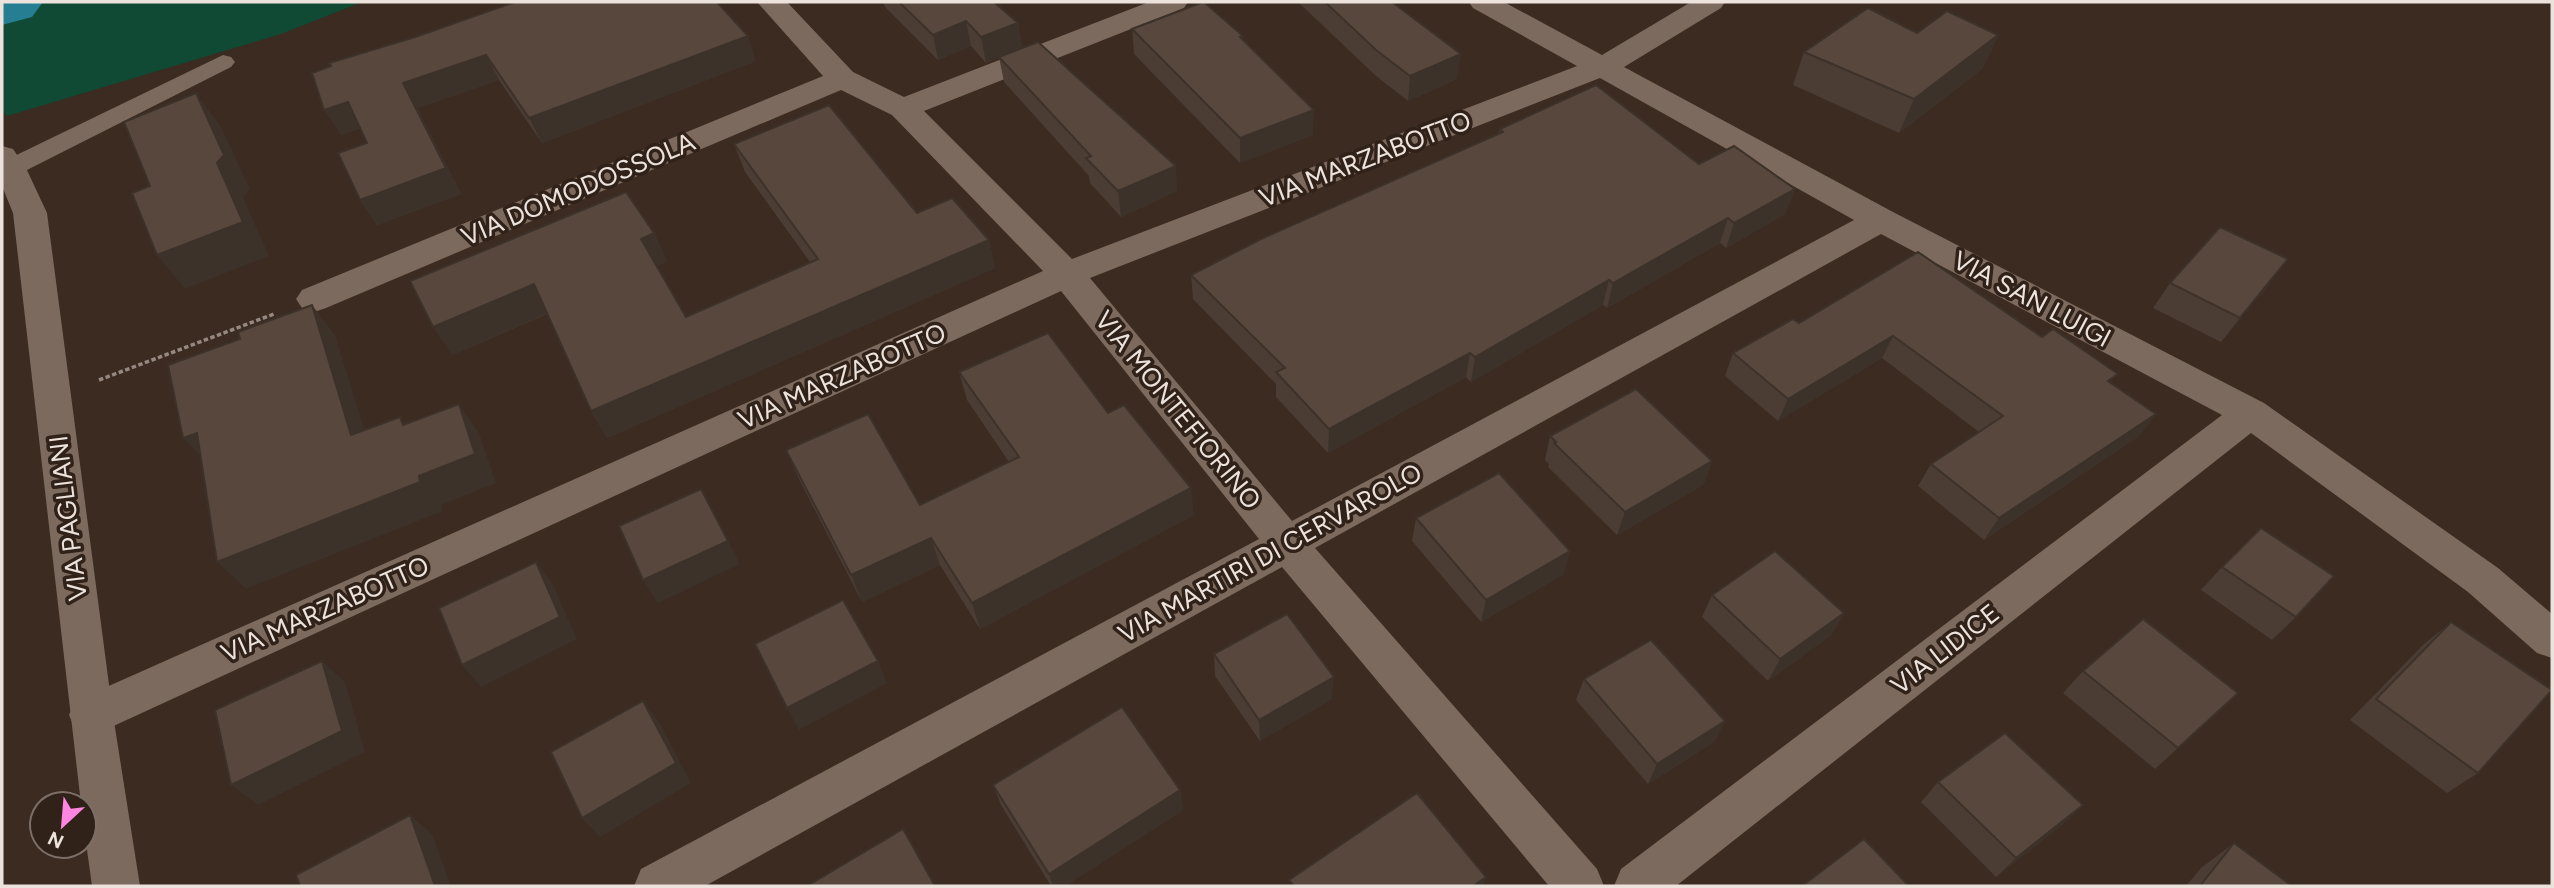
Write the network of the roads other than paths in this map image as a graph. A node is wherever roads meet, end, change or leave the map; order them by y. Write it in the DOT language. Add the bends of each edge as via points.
graph roads {
  1 [pos="771,2"];
  2 [pos="1174,2"];
  3 [pos="1483,2"];
  4 [pos="1711,2"];
  5 [pos="223,62"];
  6 [pos="1604,66"];
  7 [pos="842,79"];
  8 [pos="903,108"];
  9 [pos="6,162"];
  10 [pos="1881,220"];
  11 [pos="1067,274"];
  12 [pos="314,299"];
  13 [pos="2251,412"];
  14 [pos="1286,543"];
  15 [pos="2552,640"];
  16 [pos="91,715"];
  17 [pos="116,886"];
  18 [pos="658,886"];
  19 [pos="1580,886"];
  20 [pos="1638,886"];
  1 -- 7 [label="street, VIA MONTEFIORINO"];
  2 -- 8 [label="street"];
  3 -- 6 [label="street, VIA SAN LUIGI"];
  4 -- 6 [label="street, VIA MARZABOTTO"];
  5 -- 9 [label="lane"];
  6 -- 10 [label="street, VIA SAN LUIGI"];
  6 -- 11 [label="street, VIA MARZABOTTO"];
  7 -- 8 [label="street, VIA MONTEFIORINO"];
  7 -- 12 [label="street, VIA DOMODOSSOLA"];
  8 -- 11 [label="street, VIA MONTEFIORINO"];
  9 -- 16 [label="street, VIA PAGLIANI" via="30,213"];
  10 -- 13 [label="street, VIA SAN LUIGI"];
  10 -- 14 [label="street, VIA MARTIRI DI CERVAROLO"];
  11 -- 14 [label="street, VIA MONTEFIORINO"];
  11 -- 16 [label="street, VIA MARZABOTTO"];
  13 -- 15 [label="street, VIA SAN LUIGI" via="2483,580"];
  13 -- 20 [label="street, VIA LIDICE"];
  14 -- 18 [label="street, VIA MARTIRI DI CERVAROLO"];
  14 -- 19 [label="street, VIA MONTEFIORINO"];
  16 -- 17 [label="street, VIA PAGLIANI"];
}
